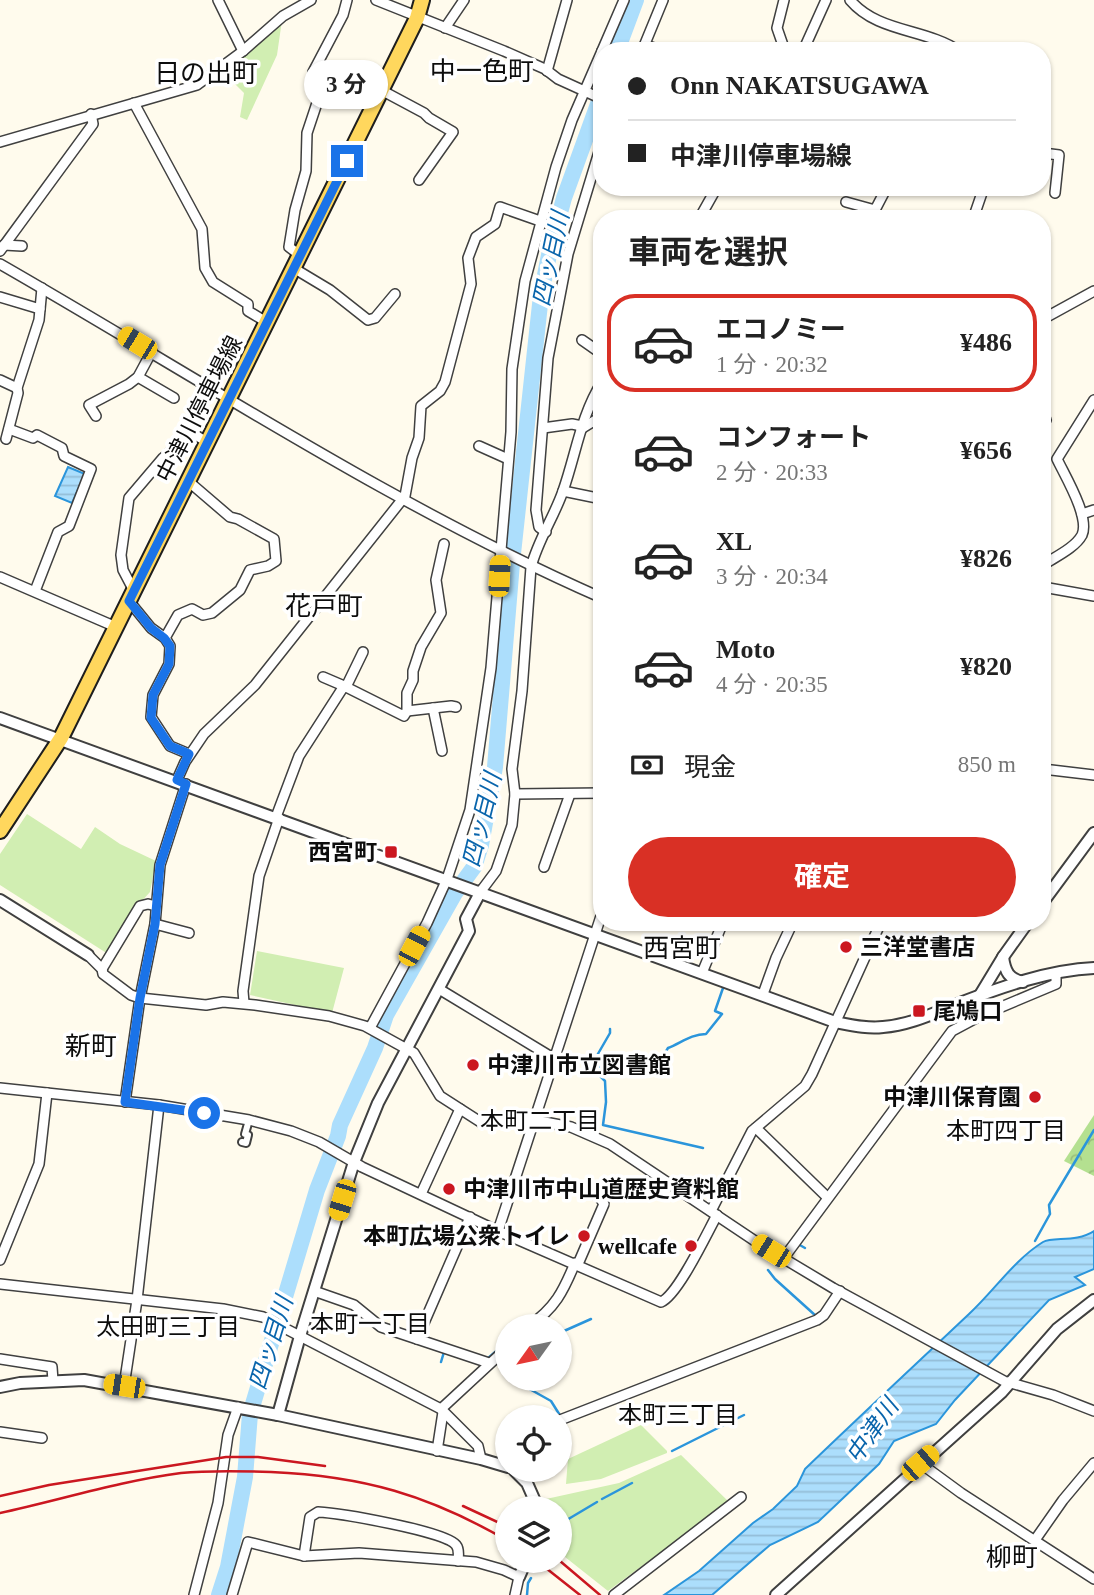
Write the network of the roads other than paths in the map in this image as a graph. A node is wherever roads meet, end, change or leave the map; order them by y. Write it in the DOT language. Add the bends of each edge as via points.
graph roads {
  1 [pos="218,0"];
  2 [pos="311,0"];
  3 [pos="348,0"];
  4 [pos="376,0"];
  5 [pos="422,0"];
  6 [pos="464,0"];
  7 [pos="567,0"];
  8 [pos="624,0"];
  9 [pos="663,0"];
  10 [pos="784,0"];
  11 [pos="826,0"];
  12 [pos="850,0"];
  13 [pos="417,18"];
  14 [pos="445,28"];
  15 [pos="606,42"];
  16 [pos="646,42"];
  17 [pos="782,42"];
  18 [pos="807,42"];
  19 [pos="941,42"];
  20 [pos="243,51"];
  21 [pos="547,71"];
  22 [pos="593,72"];
  23 [pos="381,90"];
  24 [pos="584,92"];
  25 [pos="593,96"];
  26 [pos="134,103"];
  27 [pos="91,114"];
  28 [pos="0,142"];
  29 [pos="1051,154"];
  30 [pos="593,170"];
  31 [pos="419,180"];
  32 [pos="1055,193"];
  33 [pos="846,202"];
  34 [pos="875,210"];
  35 [pos="540,221"];
  36 [pos="22,246"];
  37 [pos="2,248"];
  38 [pos="298,263"];
  39 [pos="0,264"];
  40 [pos="43,288"];
  41 [pos="1094,291"];
  42 [pos="396,295"];
  43 [pos="0,297"];
  44 [pos="40,309"];
  45 [pos="1051,315"];
  46 [pos="268,323"];
  47 [pos="582,340"];
  48 [pos="593,348"];
  49 [pos="152,351"];
  50 [pos="138,377"];
  51 [pos="0,380"];
  52 [pos="17,388"];
  53 [pos="593,396"];
  54 [pos="174,398"];
  55 [pos="230,398"];
  56 [pos="1094,400"];
  57 [pos="96,416"];
  58 [pos="593,421"];
  59 [pos="542,428"];
  60 [pos="581,428"];
  61 [pos="9,429"];
  62 [pos="6,439"];
  63 [pos="207,442"];
  64 [pos="479,446"];
  65 [pos="508,459"];
  66 [pos="188,481"];
  67 [pos="563,491"];
  68 [pos="593,497"];
  69 [pos="401,499"];
  70 [pos="1094,510"];
  71 [pos="1082,514"];
  72 [pos="546,531"];
  73 [pos="444,544"];
  74 [pos="502,551"];
  75 [pos="1051,560"];
  76 [pos="531,567"];
  77 [pos="0,577"];
  78 [pos="1051,588"];
  79 [pos="36,592"];
  80 [pos="593,594"];
  81 [pos="132,596"];
  82 [pos="1094,596"];
  83 [pos="116,627"];
  84 [pos="164,638"];
  85 [pos="363,652"];
  86 [pos="323,677"];
  87 [pos="345,687"];
  88 [pos="456,707"];
  89 [pos="433,708"];
  90 [pos="407,711"];
  91 [pos="0,718"];
  92 [pos="61,738"];
  93 [pos="442,751"];
  94 [pos="189,754"];
  95 [pos="1051,770"];
  96 [pos="1094,775"];
  97 [pos="182,782"];
  98 [pos="593,791"];
  99 [pos="515,794"];
  100 [pos="570,794"];
  101 [pos="278,818"];
  102 [pos="0,831"];
  103 [pos="1094,833"];
  104 [pos="544,867"];
  105 [pos="450,880"];
  106 [pos="478,890"];
  107 [pos="1051,891"];
  108 [pos="0,900"];
  109 [pos="156,906"];
  110 [pos="155,924"];
  111 [pos="719,931"];
  112 [pos="788,931"];
  113 [pos="877,931"];
  114 [pos="1022,931"];
  115 [pos="189,933"];
  116 [pos="596,933"];
  117 [pos="88,955"];
  118 [pos="1003,957"];
  119 [pos="1094,968"];
  120 [pos="102,969"];
  121 [pos="702,973"];
  122 [pos="1056,974"];
  123 [pos="1024,982"];
  124 [pos="439,989"];
  125 [pos="763,994"];
  126 [pos="980,995"];
  127 [pos="140,998"];
  128 [pos="244,1003"];
  129 [pos="835,1022"];
  130 [pos="372,1029"];
  131 [pos="407,1048"];
  132 [pos="554,1058"];
  133 [pos="0,1088"];
  134 [pos="47,1093"];
  135 [pos="125,1102"];
  136 [pos="159,1105"];
  137 [pos="460,1108"];
  138 [pos="534,1119"];
  139 [pos="249,1120"];
  140 [pos="756,1128"];
  141 [pos="243,1142"];
  142 [pos="349,1159"];
  143 [pos="582,1190"];
  144 [pos="421,1194"];
  145 [pos="827,1197"];
  146 [pos="714,1213"];
  147 [pos="470,1217"];
  148 [pos="498,1231"];
  149 [pos="783,1259"];
  150 [pos="0,1260"];
  151 [pos="576,1264"];
  152 [pos="0,1284"];
  153 [pos="314,1291"];
  154 [pos="840,1291"];
  155 [pos="137,1300"];
  156 [pos="1094,1300"];
  157 [pos="543,1314"];
  158 [pos="300,1336"];
  159 [pos="417,1339"];
  160 [pos="495,1358"];
  161 [pos="0,1359"];
  162 [pos="489,1363"];
  163 [pos="53,1381"];
  164 [pos="1007,1381"];
  165 [pos="124,1386"];
  166 [pos="0,1387"];
  167 [pos="240,1408"];
  168 [pos="442,1410"];
  169 [pos="1094,1411"];
  170 [pos="272,1414"];
  171 [pos="572,1415"];
  172 [pos="0,1432"];
  173 [pos="42,1438"];
  174 [pos="437,1451"];
  175 [pos="481,1459"];
  176 [pos="495,1463"];
  177 [pos="920,1463"];
  178 [pos="1094,1463"];
  179 [pos="741,1497"];
  180 [pos="1035,1540"];
  181 [pos="304,1556"];
  182 [pos="458,1561"];
  183 [pos="521,1573"];
  184 [pos="519,1577"];
  185 [pos="1094,1579"];
  186 [pos="194,1595"];
  187 [pos="232,1595"];
  188 [pos="516,1595"];
  189 [pos="614,1595"];
  190 [pos="776,1595"];
  1 -- 20 [label="street"];
  2 -- 20 [label="street" via="282,16"];
  3 -- 38 [label="street" via="313,72 318,100 307,133 306,171 289,247"];
  4 -- 13 [label="street"];
  5 -- 13 [label="main road, 中津川停車場線"];
  6 -- 14 [label="street"];
  7 -- 21 [label="street"];
  8 -- 15 [label="street"];
  9 -- 16 [label="street"];
  10 -- 17 [label="street" via="777,28"];
  11 -- 18 [label="street"];
  12 -- 19 [label="street" via="860,12 882,23"];
  13 -- 14 [label="street"];
  13 -- 23 [label="main road, 中津川停車場線"];
  14 -- 21 [label="street"];
  20 -- 26 [label="street" via="197,85"];
  21 -- 24 [label="street"];
  22 -- 24 [label="street"];
  23 -- 31 [label="street" via="453,131"];
  23 -- 38 [label="main road, 中津川停車場線"];
  24 -- 25 [label="street"];
  24 -- 35 [label="street"];
  26 -- 27 [label="street"];
  26 -- 46 [label="street" via="202,229 205,268 213,282"];
  27 -- 28 [label="street"];
  27 -- 37 [label="street" via="93,124"];
  29 -- 32 [label="street" via="1059,155"];
  30 -- 59 [label="street" via="564,275 548,358"];
  33 -- 34 [label="street"];
  35 -- 65 [label="street" via="525,281 512,369"];
  35 -- 69 [label="street" via="500,208 495,224 476,237 468,258 471,284 466,307 440,391 421,406 419,438"];
  36 -- 37 [label="street"];
  38 -- 42 [label="street" via="368,320"];
  38 -- 46 [label="main road, 中津川停車場線"];
  39 -- 40 [label="street"];
  40 -- 44 [label="street"];
  40 -- 49 [label="street"];
  41 -- 45 [label="street"];
  43 -- 44 [label="street"];
  44 -- 52 [label="street"];
  46 -- 55 [label="main road, 中津川停車場線"];
  47 -- 48 [label="street"];
  49 -- 50 [label="street"];
  49 -- 55 [label="street"];
  50 -- 54 [label="street"];
  50 -- 57 [label="street" via="89,405"];
  51 -- 52 [label="street"];
  52 -- 61 [label="street"];
  53 -- 60 [label="street"];
  55 -- 63 [label="main road, 中津川停車場線"];
  55 -- 69 [label="street"];
  56 -- 71 [label="street" via="1057,459"];
  58 -- 60 [label="street"];
  59 -- 60 [label="street"];
  59 -- 72 [label="street" via="536,510 539,527"];
  60 -- 67 [label="street"];
  61 -- 62 [label="street"];
  61 -- 79 [label="street" via="62,448 64,456 91,469 69,526 58,531"];
  63 -- 66 [label="main road, 中津川停車場線"];
  63 -- 81 [label="street" via="192,433 129,498 121,555"];
  64 -- 65 [label="street"];
  65 -- 74 [label="street"];
  66 -- 81 [label="main road, 中津川停車場線"];
  66 -- 84 [label="street" via="230,517 274,539 276,561 250,570 240,590 212,613 203,615 192,609 178,615"];
  67 -- 68 [label="street"];
  67 -- 72 [label="street"];
  69 -- 74 [label="street"];
  69 -- 94 [label="street" via="256,685"];
  70 -- 71 [label="street"];
  71 -- 75 [label="street" via="1081,536"];
  72 -- 76 [label="street"];
  73 -- 90 [label="street" via="436,580 441,612 421,647 407,693"];
  74 -- 76 [label="street"];
  74 -- 105 [label="street" via="475,784"];
  76 -- 80 [label="street"];
  76 -- 99 [label="street" via="512,769"];
  77 -- 79 [label="street"];
  78 -- 82 [label="street"];
  79 -- 83 [label="street"];
  81 -- 83 [label="main road, 中津川停車場線"];
  81 -- 84 [label="street" via="151,628"];
  83 -- 92 [label="main road, 中津川停車場線"];
  84 -- 94 [label="street" via="170,646 169,664 153,695 151,718 170,746"];
  85 -- 87 [label="street"];
  86 -- 87 [label="street"];
  87 -- 90 [label="street" via="404,716"];
  87 -- 101 [label="street" via="299,756"];
  88 -- 89 [label="street"];
  89 -- 90 [label="street"];
  89 -- 93 [label="street"];
  91 -- 92 [label="street"];
  92 -- 97 [label="street"];
  92 -- 102 [label="main road, 中津川停車場線"];
  94 -- 97 [label="street"];
  95 -- 96 [label="street"];
  97 -- 101 [label="street"];
  97 -- 109 [label="street" via="160,865"];
  98 -- 100 [label="street"];
  99 -- 100 [label="street"];
  99 -- 106 [label="street" via="512,825 496,871"];
  100 -- 104 [label="street"];
  101 -- 105 [label="street"];
  101 -- 128 [label="street" via="259,876"];
  103 -- 107 [label="street"];
  105 -- 106 [label="street"];
  105 -- 130 [label="street"];
  106 -- 116 [label="street"];
  106 -- 124 [label="street" via="466,919 469,931"];
  108 -- 117 [label="street"];
  109 -- 110 [label="street"];
  109 -- 120 [label="street" via="140,906"];
  110 -- 115 [label="street"];
  110 -- 127 [label="street"];
  111 -- 121 [label="street"];
  112 -- 125 [label="street"];
  113 -- 129 [label="street"];
  114 -- 118 [label="street"];
  116 -- 121 [label="street"];
  116 -- 132 [label="street"];
  117 -- 120 [label="street"];
  118 -- 123 [label="street" via="1008,975"];
  118 -- 126 [label="street"];
  119 -- 122 [label="street"];
  120 -- 127 [label="street"];
  121 -- 125 [label="street"];
  122 -- 123 [label="street"];
  122 -- 145 [label="street" via="1056,984 952,1031"];
  123 -- 126 [label="street"];
  124 -- 131 [label="street"];
  124 -- 132 [label="street"];
  125 -- 129 [label="street"];
  126 -- 129 [label="street" via="900,1024 870,1027"];
  127 -- 128 [label="street" via="206,1005"];
  127 -- 135 [label="street"];
  128 -- 130 [label="street" via="329,1016"];
  129 -- 140 [label="street" via="805,1086"];
  130 -- 131 [label="street"];
  131 -- 137 [label="street" via="419,1057 440,1096"];
  131 -- 142 [label="street"];
  132 -- 138 [label="street"];
  133 -- 134 [label="street"];
  134 -- 135 [label="street"];
  134 -- 150 [label="street" via="39,1164"];
  135 -- 136 [label="street"];
  136 -- 139 [label="street"];
  136 -- 155 [label="street"];
  137 -- 138 [label="street" via="482,1123"];
  137 -- 144 [label="street"];
  138 -- 146 [label="street" via="571,1127 610,1144"];
  138 -- 148 [label="street"];
  139 -- 141 [label="street"];
  139 -- 142 [label="street" via="291,1131"];
  140 -- 145 [label="street"];
  140 -- 146 [label="street"];
  142 -- 144 [label="street"];
  142 -- 153 [label="street"];
  143 -- 151 [label="street" via="599,1196 604,1204"];
  144 -- 147 [label="street"];
  145 -- 149 [label="street"];
  146 -- 149 [label="street"];
  146 -- 151 [label="street" via="683,1276 661,1302"];
  147 -- 148 [label="street"];
  147 -- 159 [label="street"];
  148 -- 151 [label="street"];
  149 -- 154 [label="street"];
  151 -- 157 [label="street" via="559,1299"];
  152 -- 155 [label="street"];
  153 -- 158 [label="street"];
  153 -- 159 [label="street" via="354,1305 381,1327"];
  154 -- 164 [label="street"];
  154 -- 171 [label="street" via="817,1320"];
  155 -- 158 [label="street" via="223,1309 268,1320"];
  155 -- 165 [label="street"];
  156 -- 164 [label="street" via="1057,1329"];
  158 -- 168 [label="street"];
  158 -- 170 [label="street"];
  159 -- 162 [label="street"];
  160 -- 162 [label="street"];
  161 -- 163 [label="street" via="52,1367"];
  162 -- 168 [label="street"];
  163 -- 165 [label="street"];
  163 -- 166 [label="street"];
  164 -- 169 [label="street"];
  164 -- 177 [label="street" via="1002,1392"];
  165 -- 167 [label="street"];
  167 -- 170 [label="street"];
  167 -- 186 [label="street" via="228,1435 218,1503"];
  168 -- 174 [label="street"];
  168 -- 175 [label="street" via="478,1446"];
  170 -- 174 [label="street"];
  172 -- 173 [label="street"];
  174 -- 175 [label="street"];
  175 -- 176 [label="street"];
  177 -- 180 [label="street"];
  177 -- 190 [label="street"];
  178 -- 180 [label="street"];
  179 -- 189 [label="street"];
  180 -- 185 [label="street"];
  181 -- 182 [label="street" via="359,1553"];
  181 -- 182 [label="street" via="310,1517 318,1511 438,1536 454,1542"];
  181 -- 187 [label="street" via="248,1542"];
  182 -- 184 [label="street" via="492,1566"];
  183 -- 184 [label="street"];
  184 -- 188 [label="street"];
}
